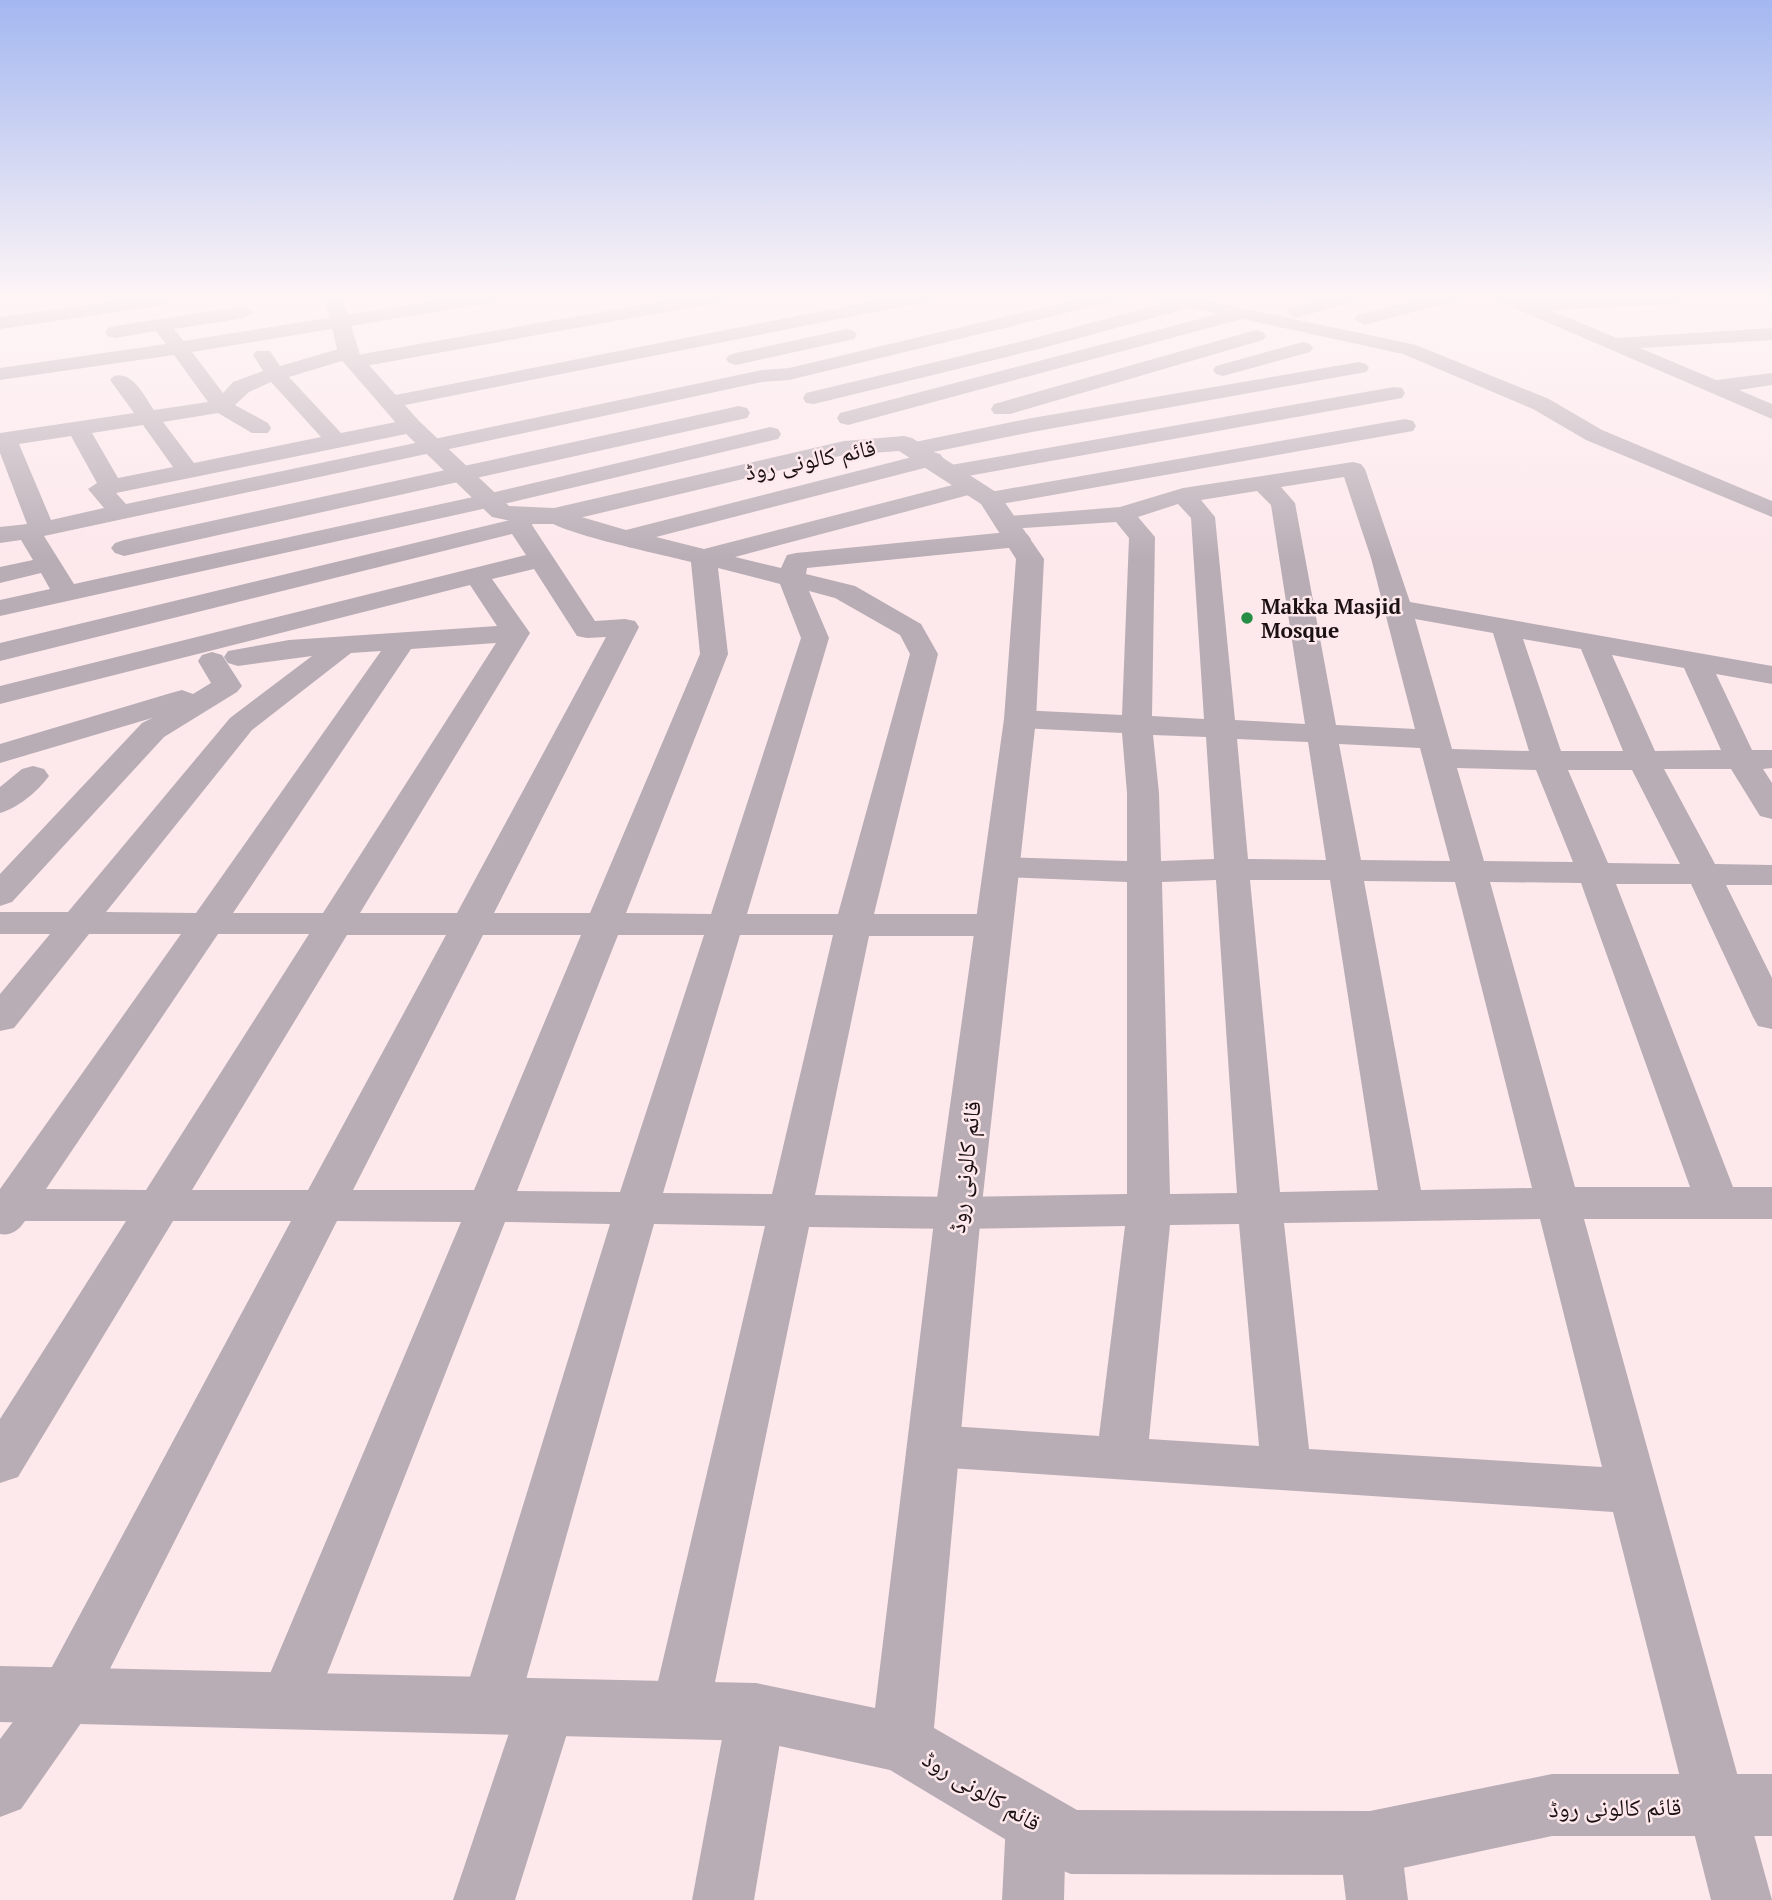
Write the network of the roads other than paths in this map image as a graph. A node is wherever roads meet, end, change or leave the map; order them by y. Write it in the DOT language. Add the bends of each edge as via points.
graph roads {
  1 [pos="117,384"];
  2 [pos="205,384"];
  3 [pos="250,384"];
  4 [pos="284,384"];
  5 [pos="343,384"];
  6 [pos="379,384"];
  7 [pos="424,384"];
  8 [pos="452,384"];
  9 [pos="695,384"];
  10 [pos="732,384"];
  11 [pos="792,384"];
  12 [pos="871,384"];
  13 [pos="952,384"];
  14 [pos="982,384"];
  15 [pos="1092,384"];
  16 [pos="1135,384"];
  17 [pos="1176,384"];
  18 [pos="1267,384"];
  19 [pos="1492,384"];
  20 [pos="1706,384"];
  21 [pos="1738,384"];
  22 [pos="1713,387"];
  23 [pos="703,389"];
  24 [pos="962,389"];
  25 [pos="1154,390"];
  26 [pos="402,392"];
  27 [pos="1394,393"];
  28 [pos="814,398"];
  29 [pos="1177,399"];
  30 [pos="222,405"];
  31 [pos="141,408"];
  32 [pos="1002,409"];
  33 [pos="1769,410"];
  34 [pos="40,412"];
  35 [pos="739,413"];
  36 [pos="848,418"];
  37 [pos="1219,424"];
  38 [pos="1032,425"];
  39 [pos="1405,426"];
  40 [pos="78,428"];
  41 [pos="260,428"];
  42 [pos="3,440"];
  43 [pos="335,441"];
  44 [pos="787,445"];
  45 [pos="188,471"];
  46 [pos="953,479"];
  47 [pos="1263,483"];
  48 [pos="111,487"];
  49 [pos="1182,495"];
  50 [pos="1772,510"];
  51 [pos="1122,514"];
  52 [pos="110,515"];
  53 [pos="35,530"];
  54 [pos="0,535"];
  55 [pos="625,538"];
  56 [pos="124,548"];
  57 [pos="704,557"];
  58 [pos="541,559"];
  59 [pos="48,564"];
  60 [pos="0,575"];
  61 [pos="476,575"];
  62 [pos="144,576"];
  63 [pos="791,579"];
  64 [pos="66,593"];
  65 [pos="0,608"];
  66 [pos="1398,608"];
  67 [pos="171,611"];
  68 [pos="1504,626"];
  69 [pos="516,633"];
  70 [pos="402,641"];
  71 [pos="1592,641"];
  72 [pos="344,645"];
  73 [pos="0,652"];
  74 [pos="1696,662"];
  75 [pos="213,664"];
  76 [pos="1772,676"];
  77 [pos="0,695"];
  78 [pos="1020,719"];
  79 [pos="1137,727"];
  80 [pos="1221,729"];
  81 [pos="1322,734"];
  82 [pos="1437,749"];
  83 [pos="0,754"];
  84 [pos="1741,759"];
  85 [pos="1772,759"];
  86 [pos="1643,760"];
  87 [pos="1548,761"];
  88 [pos="33,776"];
  89 [pos="0,803"];
  90 [pos="1772,809"];
  91 [pos="1002,867"];
  92 [pos="1233,869"];
  93 [pos="1345,871"];
  94 [pos="1145,872"];
  95 [pos="1471,872"];
  96 [pos="1595,873"];
  97 [pos="1703,874"];
  98 [pos="1772,875"];
  99 [pos="0,895"];
  100 [pos="0,923"];
  101 [pos="79,923"];
  102 [pos="207,923"];
  103 [pos="335,924"];
  104 [pos="470,924"];
  105 [pos="604,924"];
  106 [pos="726,924"];
  107 [pos="853,925"];
  108 [pos="992,925"];
  109 [pos="1772,1017"];
  110 [pos="0,1019"];
  111 [pos="1557,1203"];
  112 [pos="1717,1203"];
  113 [pos="1772,1203"];
  114 [pos="1402,1205"];
  115 [pos="160,1206"];
  116 [pos="323,1206"];
  117 [pos="489,1206"];
  118 [pos="637,1208"];
  119 [pos="1260,1208"];
  120 [pos="790,1210"];
  121 [pos="4,1211"];
  122 [pos="1149,1212"];
  123 [pos="958,1213"];
  124 [pos="934,1446"];
  125 [pos="1122,1458"];
  126 [pos="0,1462"];
  127 [pos="1286,1468"];
  128 [pos="1633,1491"];
  129 [pos="0,1695"];
  130 [pos="66,1697"];
  131 [pos="287,1702"];
  132 [pos="518,1707"];
  133 [pos="680,1711"];
  134 [pos="756,1712"];
  135 [pos="902,1743"];
  136 [pos="0,1788"];
  137 [pos="1715,1805"];
  138 [pos="1772,1805"];
  139 [pos="1036,1822"];
  140 [pos="1373,1871"];
  141 [pos="484,1900"];
  142 [pos="723,1900"];
  143 [pos="1032,1900"];
  144 [pos="1742,1900"];
  1 -- 31 [label="street"];
  2 -- 30 [label="street"];
  3 -- 30 [label="street"];
  4 -- 43 [label="street"];
  5 -- 26 [label="street"];
  6 -- 26 [label="street"];
  7 -- 26 [label="street"];
  8 -- 26 [label="street"];
  9 -- 23 [label="street"];
  10 -- 23 [label="street"];
  11 -- 28 [label="street"];
  12 -- 28 [label="street"];
  13 -- 24 [label="street"];
  14 -- 24 [label="street"];
  15 -- 32 [label="street"];
  16 -- 25 [label="street"];
  17 -- 25 [label="street"];
  18 -- 29 [label="street"];
  19 -- 50 [label="street" via="1541,404 1594,435"];
  20 -- 22 [label="street"];
  21 -- 22 [label="street"];
  22 -- 33 [label="street"];
  23 -- 26 [label="street"];
  23 -- 35 [label="street"];
  24 -- 32 [label="street"];
  24 -- 36 [label="street"];
  25 -- 29 [label="street"];
  26 -- 35 [label="street"];
  26 -- 43 [label="street"];
  26 -- 44 [label="street, قائم کالونی روڈ"];
  26 -- 44 [label="street"];
  26 -- 52 [label="street"];
  26 -- 55 [label="street" via="588,528"];
  26 -- 56 [label="street"];
  26 -- 58 [label="street"];
  26 -- 62 [label="street"];
  26 -- 67 [label="street"];
  27 -- 37 [label="street"];
  28 -- 36 [label="street"];
  29 -- 37 [label="street"];
  29 -- 38 [label="street"];
  30 -- 31 [label="street"];
  30 -- 41 [label="street"];
  31 -- 34 [label="street"];
  31 -- 40 [label="street"];
  31 -- 45 [label="street"];
  32 -- 38 [label="street"];
  32 -- 46 [label="street" via="916,434"];
  35 -- 44 [label="street"];
  36 -- 46 [label="street"];
  37 -- 46 [label="street"];
  38 -- 46 [label="street"];
  39 -- 46 [label="street"];
  40 -- 42 [label="street"];
  40 -- 48 [label="street"];
  42 -- 53 [label="street"];
  43 -- 45 [label="street"];
  44 -- 46 [label="street, قائم کالونی روڈ" via="844,447"];
  45 -- 48 [label="street"];
  46 -- 51 [label="street"];
  46 -- 55 [label="street"];
  46 -- 57 [label="street"];
  46 -- 63 [label="street" via="796,561"];
  46 -- 78 [label="street, قائم کالونی روڈ" via="1030,559"];
  47 -- 49 [label="street"];
  47 -- 66 [label="street" via="1353,469"];
  47 -- 81 [label="street" via="1283,503"];
  48 -- 52 [label="street" via="100,489"];
  49 -- 51 [label="street"];
  49 -- 80 [label="street" via="1203,517"];
  51 -- 79 [label="street" via="1142,537"];
  52 -- 53 [label="street"];
  52 -- 56 [label="street"];
  53 -- 54 [label="street"];
  53 -- 59 [label="street"];
  55 -- 57 [label="street"];
  56 -- 62 [label="street"];
  57 -- 63 [label="street"];
  57 -- 105 [label="street" via="714,654"];
  58 -- 61 [label="street"];
  58 -- 104 [label="street" via="587,630 625,627"];
  59 -- 60 [label="street"];
  59 -- 64 [label="street"];
  61 -- 69 [label="street"];
  61 -- 75 [label="street"];
  62 -- 64 [label="street"];
  62 -- 67 [label="street"];
  63 -- 106 [label="street" via="815,638"];
  63 -- 107 [label="street" via="845,592 911,630 925,654"];
  64 -- 65 [label="street"];
  66 -- 68 [label="street"];
  66 -- 82 [label="street"];
  67 -- 73 [label="street"];
  67 -- 75 [label="street"];
  68 -- 71 [label="street"];
  68 -- 87 [label="street"];
  69 -- 70 [label="street"];
  69 -- 103 [label="street"];
  70 -- 72 [label="street"];
  70 -- 102 [label="street"];
  71 -- 74 [label="street"];
  71 -- 86 [label="street"];
  72 -- 75 [label="street" via="289,649"];
  72 -- 101 [label="street" via="241,724"];
  74 -- 76 [label="street"];
  74 -- 84 [label="street"];
  75 -- 77 [label="street"];
  75 -- 83 [label="street"];
  75 -- 99 [label="street"];
  78 -- 79 [label="street"];
  78 -- 91 [label="street, قائم کالونی روڈ"];
  79 -- 80 [label="street"];
  79 -- 94 [label="street"];
  80 -- 81 [label="street"];
  80 -- 92 [label="street"];
  81 -- 82 [label="street"];
  81 -- 93 [label="street"];
  82 -- 87 [label="street"];
  82 -- 95 [label="street"];
  84 -- 85 [label="street"];
  84 -- 86 [label="street"];
  84 -- 90 [label="street"];
  86 -- 87 [label="street"];
  86 -- 97 [label="street"];
  87 -- 96 [label="street"];
  88 -- 89 [label="street"];
  91 -- 94 [label="street"];
  91 -- 108 [label="street, قائم کالونی روڈ"];
  92 -- 93 [label="street"];
  92 -- 94 [label="street"];
  92 -- 119 [label="street"];
  93 -- 95 [label="street"];
  93 -- 114 [label="street"];
  94 -- 122 [label="street"];
  95 -- 96 [label="street"];
  95 -- 111 [label="street"];
  96 -- 97 [label="street"];
  96 -- 112 [label="street"];
  97 -- 98 [label="street"];
  97 -- 109 [label="street"];
  100 -- 101 [label="street"];
  101 -- 102 [label="street"];
  101 -- 110 [label="street"];
  102 -- 103 [label="street"];
  102 -- 121 [label="street"];
  103 -- 104 [label="street"];
  103 -- 115 [label="street"];
  104 -- 105 [label="street"];
  104 -- 116 [label="street"];
  105 -- 106 [label="street"];
  105 -- 117 [label="street"];
  106 -- 107 [label="street"];
  106 -- 118 [label="street"];
  107 -- 108 [label="street"];
  107 -- 120 [label="street"];
  108 -- 123 [label="street, قائم کالونی روڈ"];
  111 -- 112 [label="street"];
  111 -- 114 [label="street"];
  111 -- 128 [label="street"];
  112 -- 113 [label="street"];
  114 -- 119 [label="street"];
  115 -- 116 [label="street"];
  115 -- 121 [label="street"];
  115 -- 126 [label="street"];
  116 -- 117 [label="street"];
  116 -- 130 [label="street"];
  117 -- 118 [label="street"];
  117 -- 131 [label="street"];
  118 -- 120 [label="street"];
  118 -- 132 [label="street"];
  119 -- 122 [label="street"];
  119 -- 127 [label="street"];
  120 -- 123 [label="street"];
  120 -- 133 [label="street"];
  122 -- 123 [label="street"];
  122 -- 125 [label="street"];
  123 -- 124 [label="street, قائم کالونی روڈ"];
  124 -- 125 [label="street"];
  124 -- 135 [label="street, قائم کالونی روڈ"];
  125 -- 127 [label="street"];
  127 -- 128 [label="street"];
  128 -- 137 [label="street"];
  129 -- 130 [label="street"];
  130 -- 131 [label="street"];
  130 -- 136 [label="street"];
  131 -- 132 [label="street"];
  132 -- 133 [label="street"];
  132 -- 141 [label="street"];
  133 -- 134 [label="street"];
  134 -- 135 [label="street"];
  134 -- 142 [label="street"];
  135 -- 139 [label="street, قائم کالونی روڈ"];
  137 -- 138 [label="street, قائم کالونی روڈ"];
  137 -- 140 [label="street, قائم کالونی روڈ" via="1552,1805"];
  137 -- 144 [label="street"];
  139 -- 140 [label="street, قائم کالونی روڈ" via="1071,1842"];
  139 -- 143 [label="street"];
}
